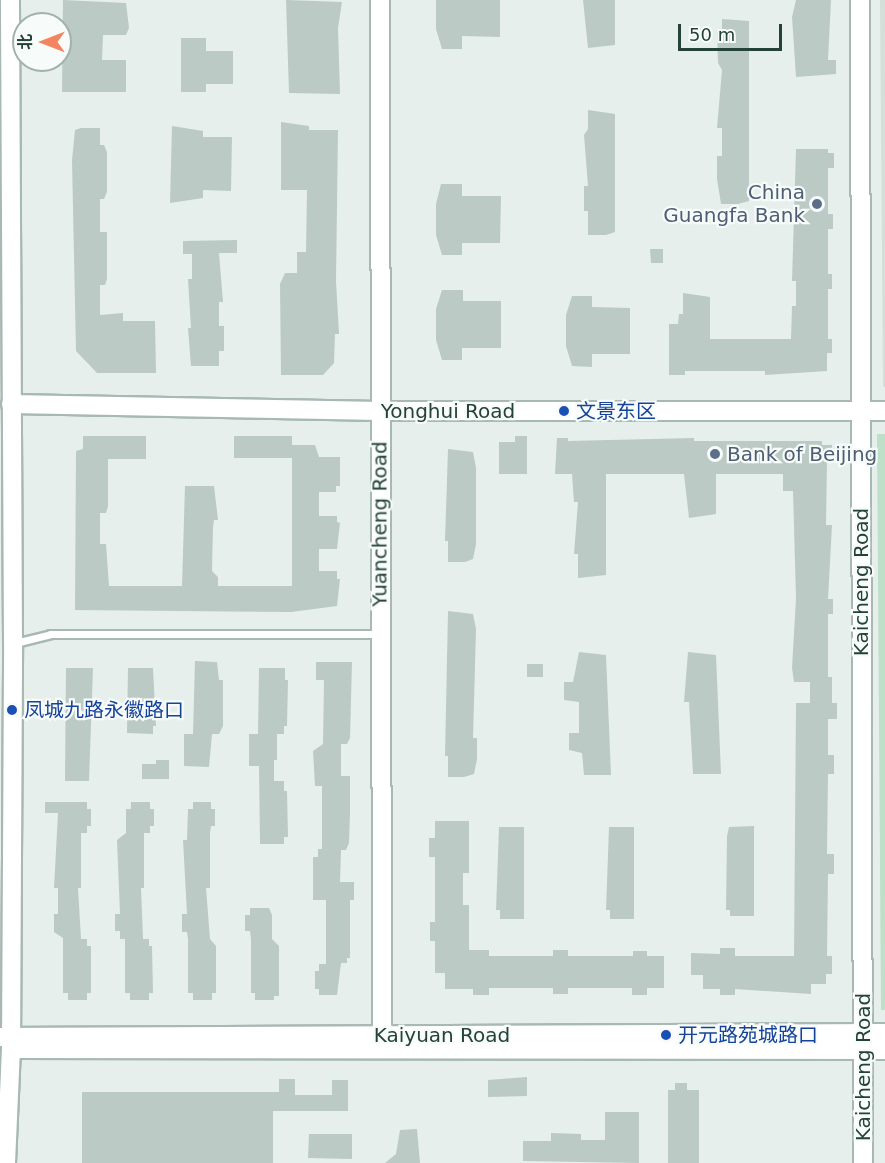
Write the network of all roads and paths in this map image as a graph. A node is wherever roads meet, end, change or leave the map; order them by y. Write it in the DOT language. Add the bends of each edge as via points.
graph roads {
  1 [pos="10,0"];
  2 [pos="380,0"];
  3 [pos="860,0"];
  4 [pos="11,404"];
  5 [pos="380,411"];
  6 [pos="860,411"];
  7 [pos="885,411"];
  8 [pos="380,634"];
  9 [pos="6,643"];
  10 [pos="885,1033"];
  11 [pos="7,1041"];
  12 [pos="382,1041"];
  13 [pos="863,1041"];
  14 [pos="885,1050"];
  15 [pos="6,1163"];
  16 [pos="863,1163"];
  1 -- 4 [label="street"];
  2 -- 5 [label="street, Yuancheng Road"];
  3 -- 6 [label="street, Kaicheng Road"];
  4 -- 5 [label="street, Yonghui Road"];
  4 -- 9 [label="street"];
  5 -- 6 [label="street, Yonghui Road"];
  5 -- 8 [label="street, Yuancheng Road"];
  6 -- 7 [label="street, Yonghui Road"];
  6 -- 13 [label="street, Kaicheng Road"];
  8 -- 9 [label="lane" via="50,634"];
  8 -- 12 [label="street, Yuancheng Road"];
  9 -- 11 [label="street"];
  10 -- 13 [label="street, Kaiyuan Road"];
  11 -- 12 [label="street, Kaiyuan Road"];
  11 -- 15 [label="street"];
  12 -- 13 [label="street, Kaiyuan Road"];
  13 -- 14 [label="street, Kaiyuan Road"];
  13 -- 16 [label="street, Kaicheng Road"];
}
